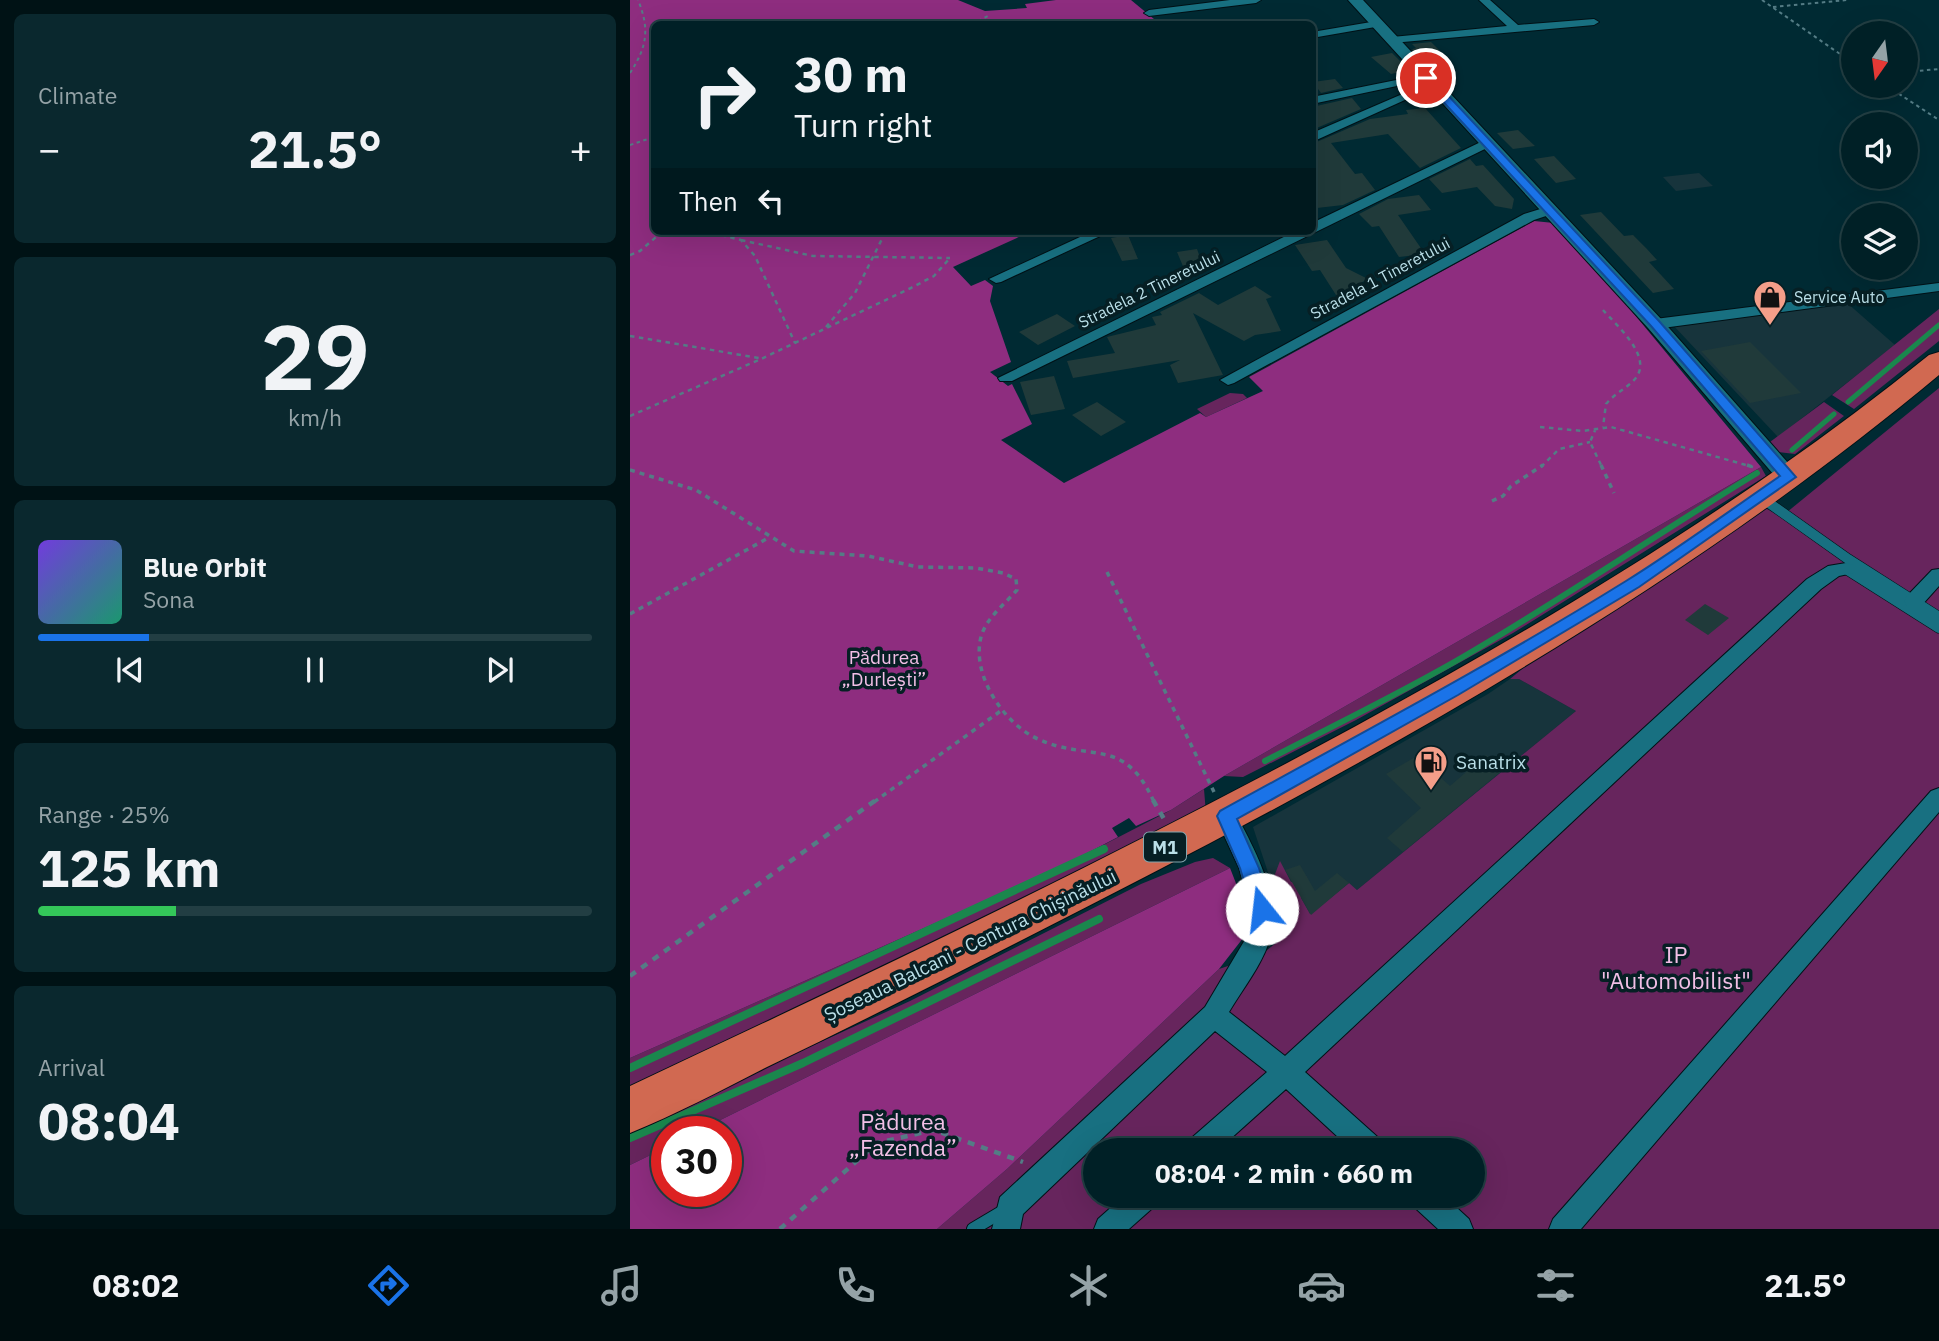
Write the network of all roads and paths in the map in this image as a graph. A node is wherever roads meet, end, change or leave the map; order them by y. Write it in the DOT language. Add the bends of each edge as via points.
graph roads {
  1 [pos="638,0"];
  2 [pos="1256,0"];
  3 [pos="1355,0"];
  4 [pos="1484,0"];
  5 [pos="1762,0"];
  6 [pos="1847,0"];
  7 [pos="1771,7"];
  8 [pos="1149,13"];
  9 [pos="990,15"];
  10 [pos="978,21"];
  11 [pos="1594,22"];
  12 [pos="1377,24"];
  13 [pos="1516,29"];
  14 [pos="1316,34"];
  15 [pos="1392,40"];
  16 [pos="1841,55"];
  17 [pos="1939,69"];
  18 [pos="1918,71"];
  19 [pos="630,73"];
  20 [pos="1429,81"];
  21 [pos="1905,98"];
  22 [pos="1316,100"];
  23 [pos="1939,120"];
  24 [pos="1316,136"];
  25 [pos="651,138"];
  26 [pos="1487,143"];
  27 [pos="630,145"];
  28 [pos="1550,211"];
  29 [pos="1316,226"];
  30 [pos="658,235"];
  31 [pos="720,235"];
  32 [pos="884,235"];
  33 [pos="1095,235"];
  34 [pos="1299,235"];
  35 [pos="741,240"];
  36 [pos="630,255"];
  37 [pos="873,259"];
  38 [pos="996,279"];
  39 [pos="1939,287"];
  40 [pos="1603,310"];
  41 [pos="1655,324"];
  42 [pos="824,329"];
  43 [pos="630,336"];
  44 [pos="795,343"];
  45 [pos="761,359"];
  46 [pos="1939,361"];
  47 [pos="1006,378"];
  48 [pos="1228,380"];
  49 [pos="630,415"];
  50 [pos="1540,427"];
  51 [pos="1596,428"];
  52 [pos="1603,428"];
  53 [pos="1590,442"];
  54 [pos="630,471"];
  55 [pos="1788,477"];
  56 [pos="1614,494"];
  57 [pos="1761,498"];
  58 [pos="1492,501"];
  59 [pos="770,537"];
  60 [pos="1846,569"];
  61 [pos="1107,572"];
  62 [pos="1939,575"];
  63 [pos="1914,601"];
  64 [pos="630,614"];
  65 [pos="1939,617"];
  66 [pos="1939,628"];
  67 [pos="1002,710"];
  68 [pos="1939,797"];
  69 [pos="1226,816"];
  70 [pos="1168,823"];
  71 [pos="630,976"];
  72 [pos="1214,1015"];
  73 [pos="1286,1072"];
  74 [pos="630,1110"];
  75 [pos="1212,1138"];
  76 [pos="1358,1138"];
  77 [pos="1048,1171"];
  78 [pos="1131,1208"];
  79 [pos="1436,1208"];
  80 [pos="1008,1218"];
  81 [pos="780,1229"];
  82 [pos="973,1229"];
  83 [pos="1108,1229"];
  84 [pos="1459,1229"];
  85 [pos="1563,1229"];
  1 -- 19 [label="path" via="649,25 647,40"];
  2 -- 8 [label="street"];
  3 -- 12 [label="street"];
  4 -- 13 [label="street"];
  5 -- 7 [label="path"];
  6 -- 7 [label="path"];
  7 -- 16 [label="path"];
  9 -- 10 [label="path"];
  11 -- 13 [label="street"];
  12 -- 14 [label="street"];
  12 -- 15 [label="street"];
  13 -- 15 [label="street"];
  15 -- 20 [label="street"];
  17 -- 18 [label="path"];
  20 -- 22 [label="street"];
  20 -- 24 [label="street"];
  20 -- 26 [label="street"];
  21 -- 23 [label="path"];
  25 -- 27 [label="path"];
  26 -- 28 [label="street"];
  26 -- 29 [label="street"];
  28 -- 41 [label="street"];
  28 -- 48 [label="street, Stradela 1 Tineretului" via="1529,216"];
  30 -- 36 [label="path"];
  31 -- 35 [label="path"];
  32 -- 37 [label="path"];
  33 -- 38 [label="street"];
  34 -- 47 [label="street, Stradela 2 Tineretului"];
  35 -- 37 [label="path" via="813,256"];
  35 -- 44 [label="path" via="754,256"];
  37 -- 42 [label="path" via="855,293"];
  37 -- 42 [label="path" via="950,258 934,276"];
  39 -- 41 [label="street"];
  40 -- 52 [label="path" via="1639,358 1632,384 1608,401"];
  41 -- 55 [label="street"];
  42 -- 44 [label="path"];
  43 -- 45 [label="path"];
  44 -- 45 [label="path"];
  45 -- 49 [label="path"];
  46 -- 55 [label="highway, Șoseaua Balcani - Centura Chișinăului / M1"];
  50 -- 51 [label="path"];
  51 -- 52 [label="path"];
  51 -- 53 [label="path"];
  52 -- 55 [label="path"];
  53 -- 56 [label="path"];
  53 -- 58 [label="path" via="1559,449 1547,463"];
  54 -- 59 [label="path" via="696,490"];
  55 -- 57 [label="highway, Șoseaua Balcani - Centura Chișinăului / M1"];
  57 -- 63 [label="lane"];
  57 -- 69 [label="highway, Șoseaua Balcani - Centura Chișinăului / M1" via="1545,636"];
  59 -- 64 [label="path"];
  59 -- 67 [label="path" via="809,554 868,556 918,567 976,568 1016,579 1017,590 982,635 978,651 991,693"];
  60 -- 66 [label="lane"];
  60 -- 73 [label="street" via="1835,570 1814,584"];
  61 -- 69 [label="path"];
  62 -- 63 [label="street"];
  63 -- 65 [label="lane"];
  67 -- 70 [label="path" via="1037,739 1114,756 1132,766 1146,781 1155,807"];
  67 -- 71 [label="path"];
  68 -- 85 [label="street"];
  69 -- 72 [label="street" via="1250,868 1262,909 1258,940"];
  69 -- 74 [label="highway, Șoseaua Balcani - Centura Chișinăului / M1" via="939,962"];
  72 -- 73 [label="street"];
  72 -- 77 [label="street"];
  73 -- 75 [label="street"];
  73 -- 76 [label="street"];
  77 -- 80 [label="street"];
  77 -- 81 [label="path" via="934,1130 877,1143"];
  78 -- 83 [label="street"];
  79 -- 84 [label="street"];
  80 -- 82 [label="lane"];
}
